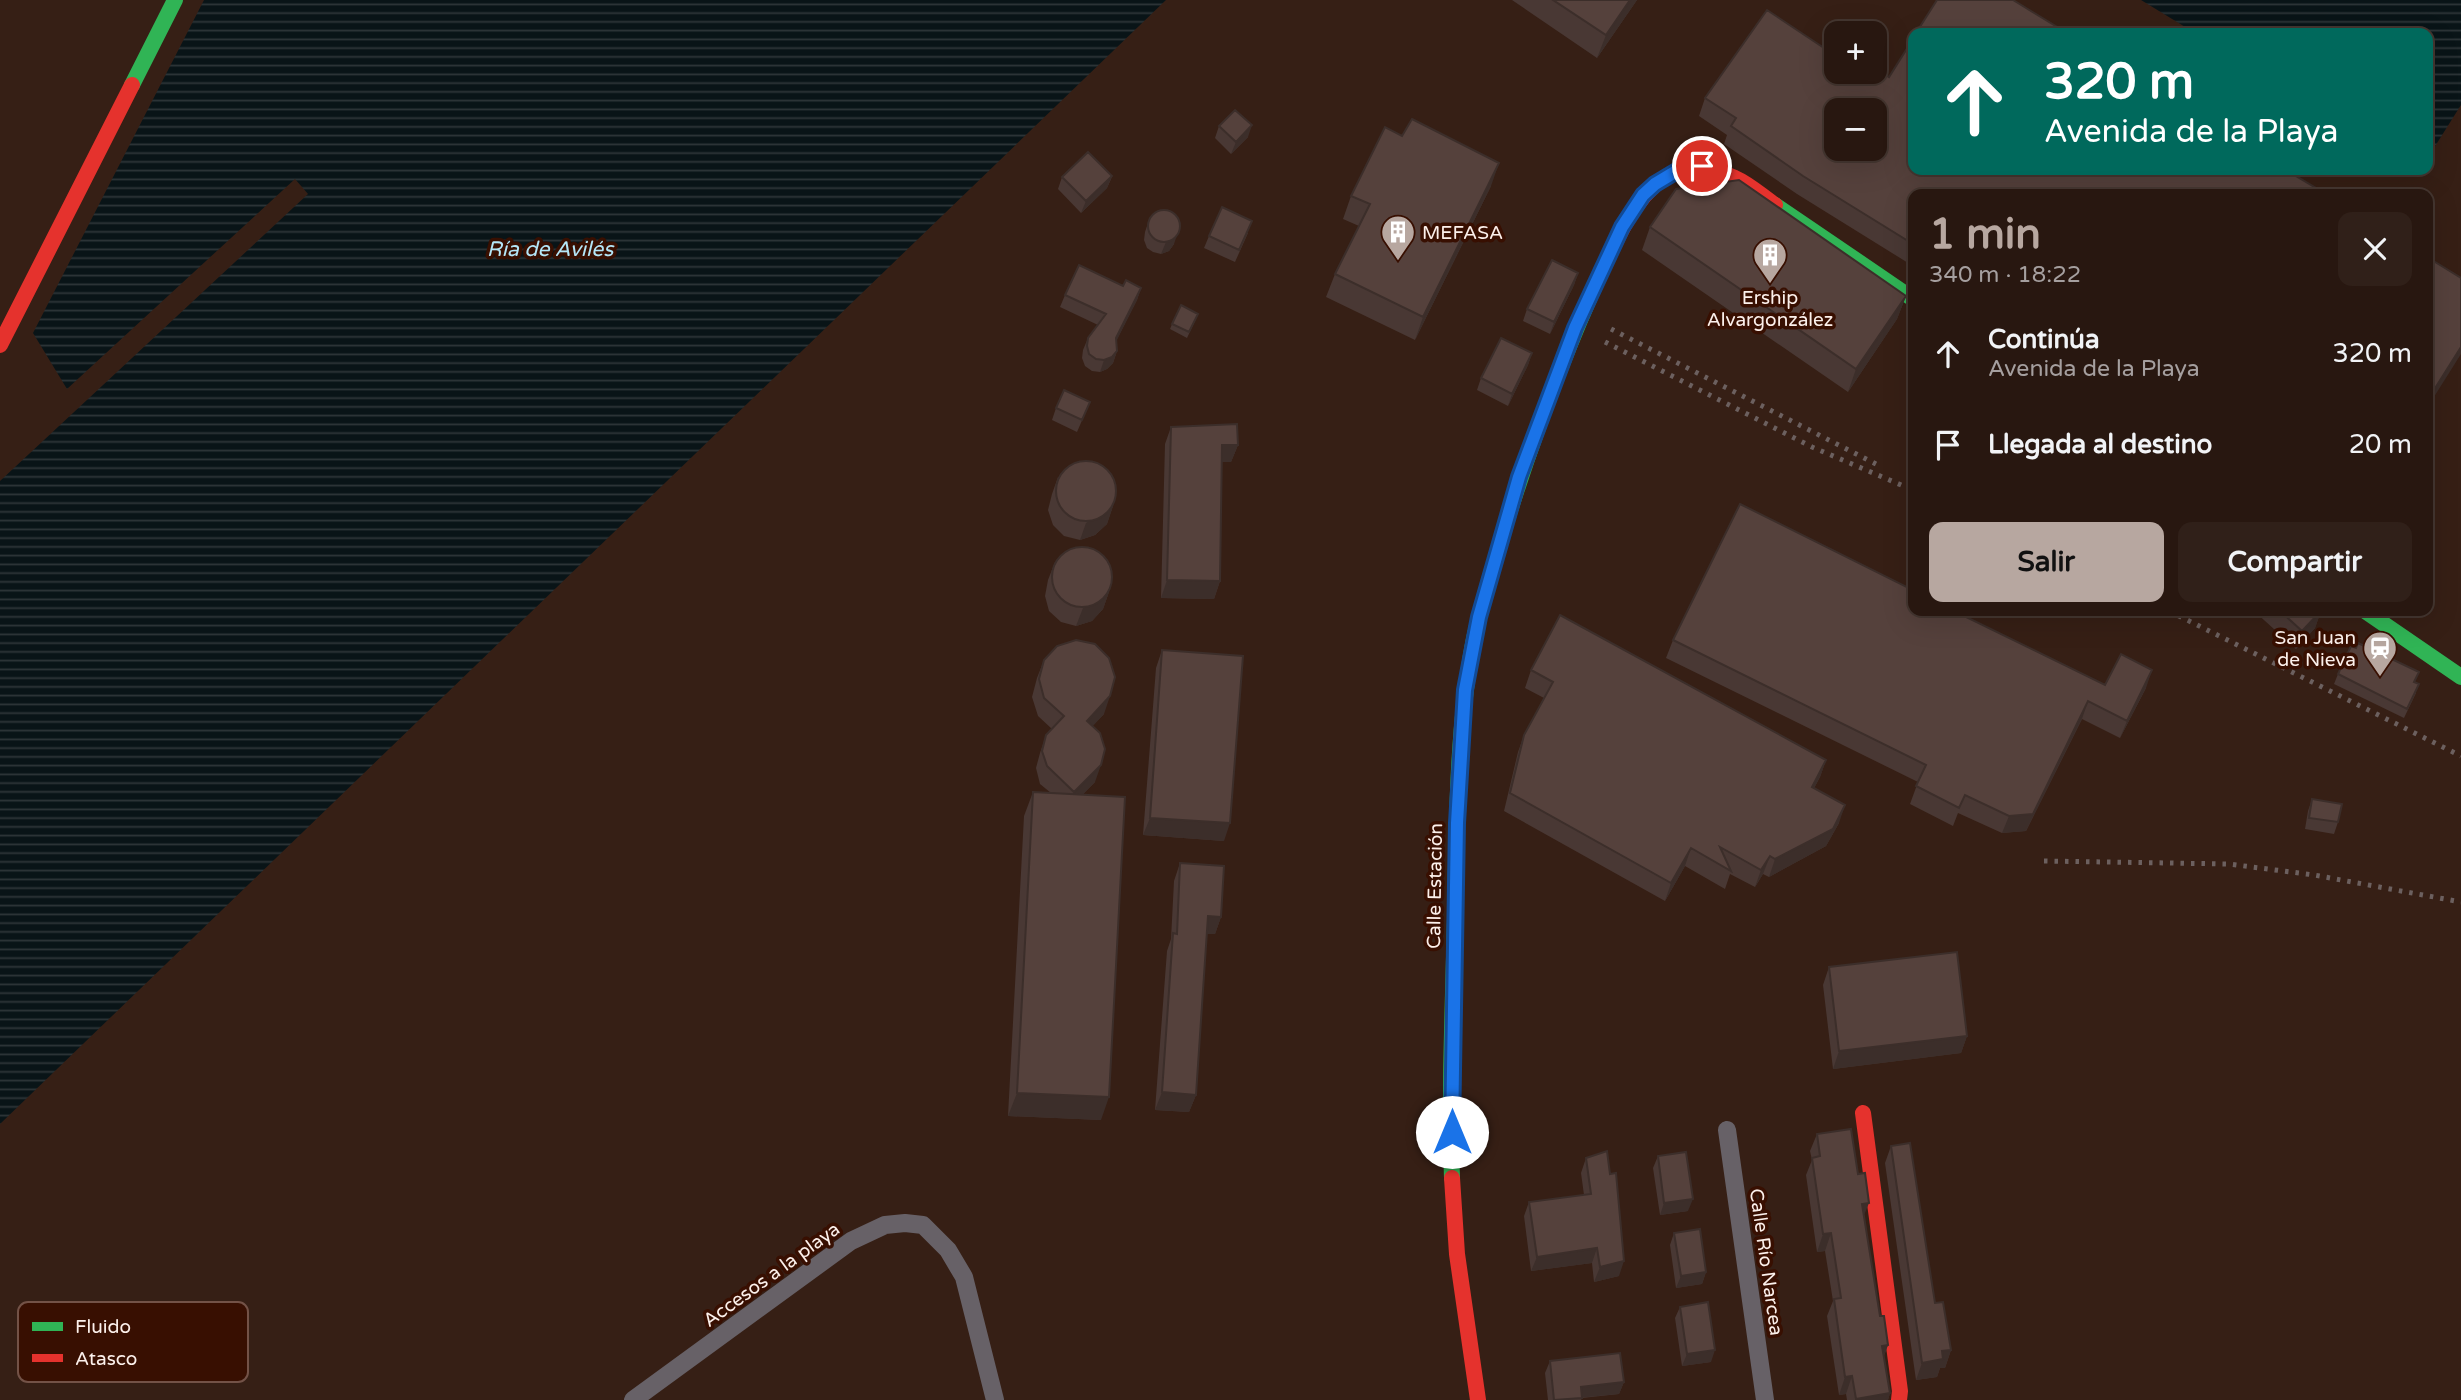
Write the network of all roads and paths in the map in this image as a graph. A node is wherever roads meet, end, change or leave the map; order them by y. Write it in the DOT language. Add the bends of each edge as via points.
graph roads {
  1 [pos="175,0"];
  2 [pos="1908,296"];
  3 [pos="0,345"];
  4 [pos="2372,616"];
  5 [pos="2461,677"];
  6 [pos="1863,1113"];
  7 [pos="1727,1130"];
  8 [pos="633,1400"];
  9 [pos="995,1400"];
  10 [pos="1478,1400"];
  11 [pos="1765,1400"];
  12 [pos="1899,1400"];
  1 -- 3 [label="street"];
  2 -- 10 [label="street, Calle Estación" via="1752,188 1713,167 1692,166 1680,169 1643,195 1622,227 1575,328 1519,477 1472,648 1465,690 1452,1053 1455,1234"];
  4 -- 5 [label="street"];
  6 -- 12 [label="street"];
  7 -- 11 [label="street, Calle Río Narcea"];
  8 -- 9 [label="street, Accesos a la playa" via="852,1241 885,1225 905,1223 923,1225 948,1250 964,1277"];
}
